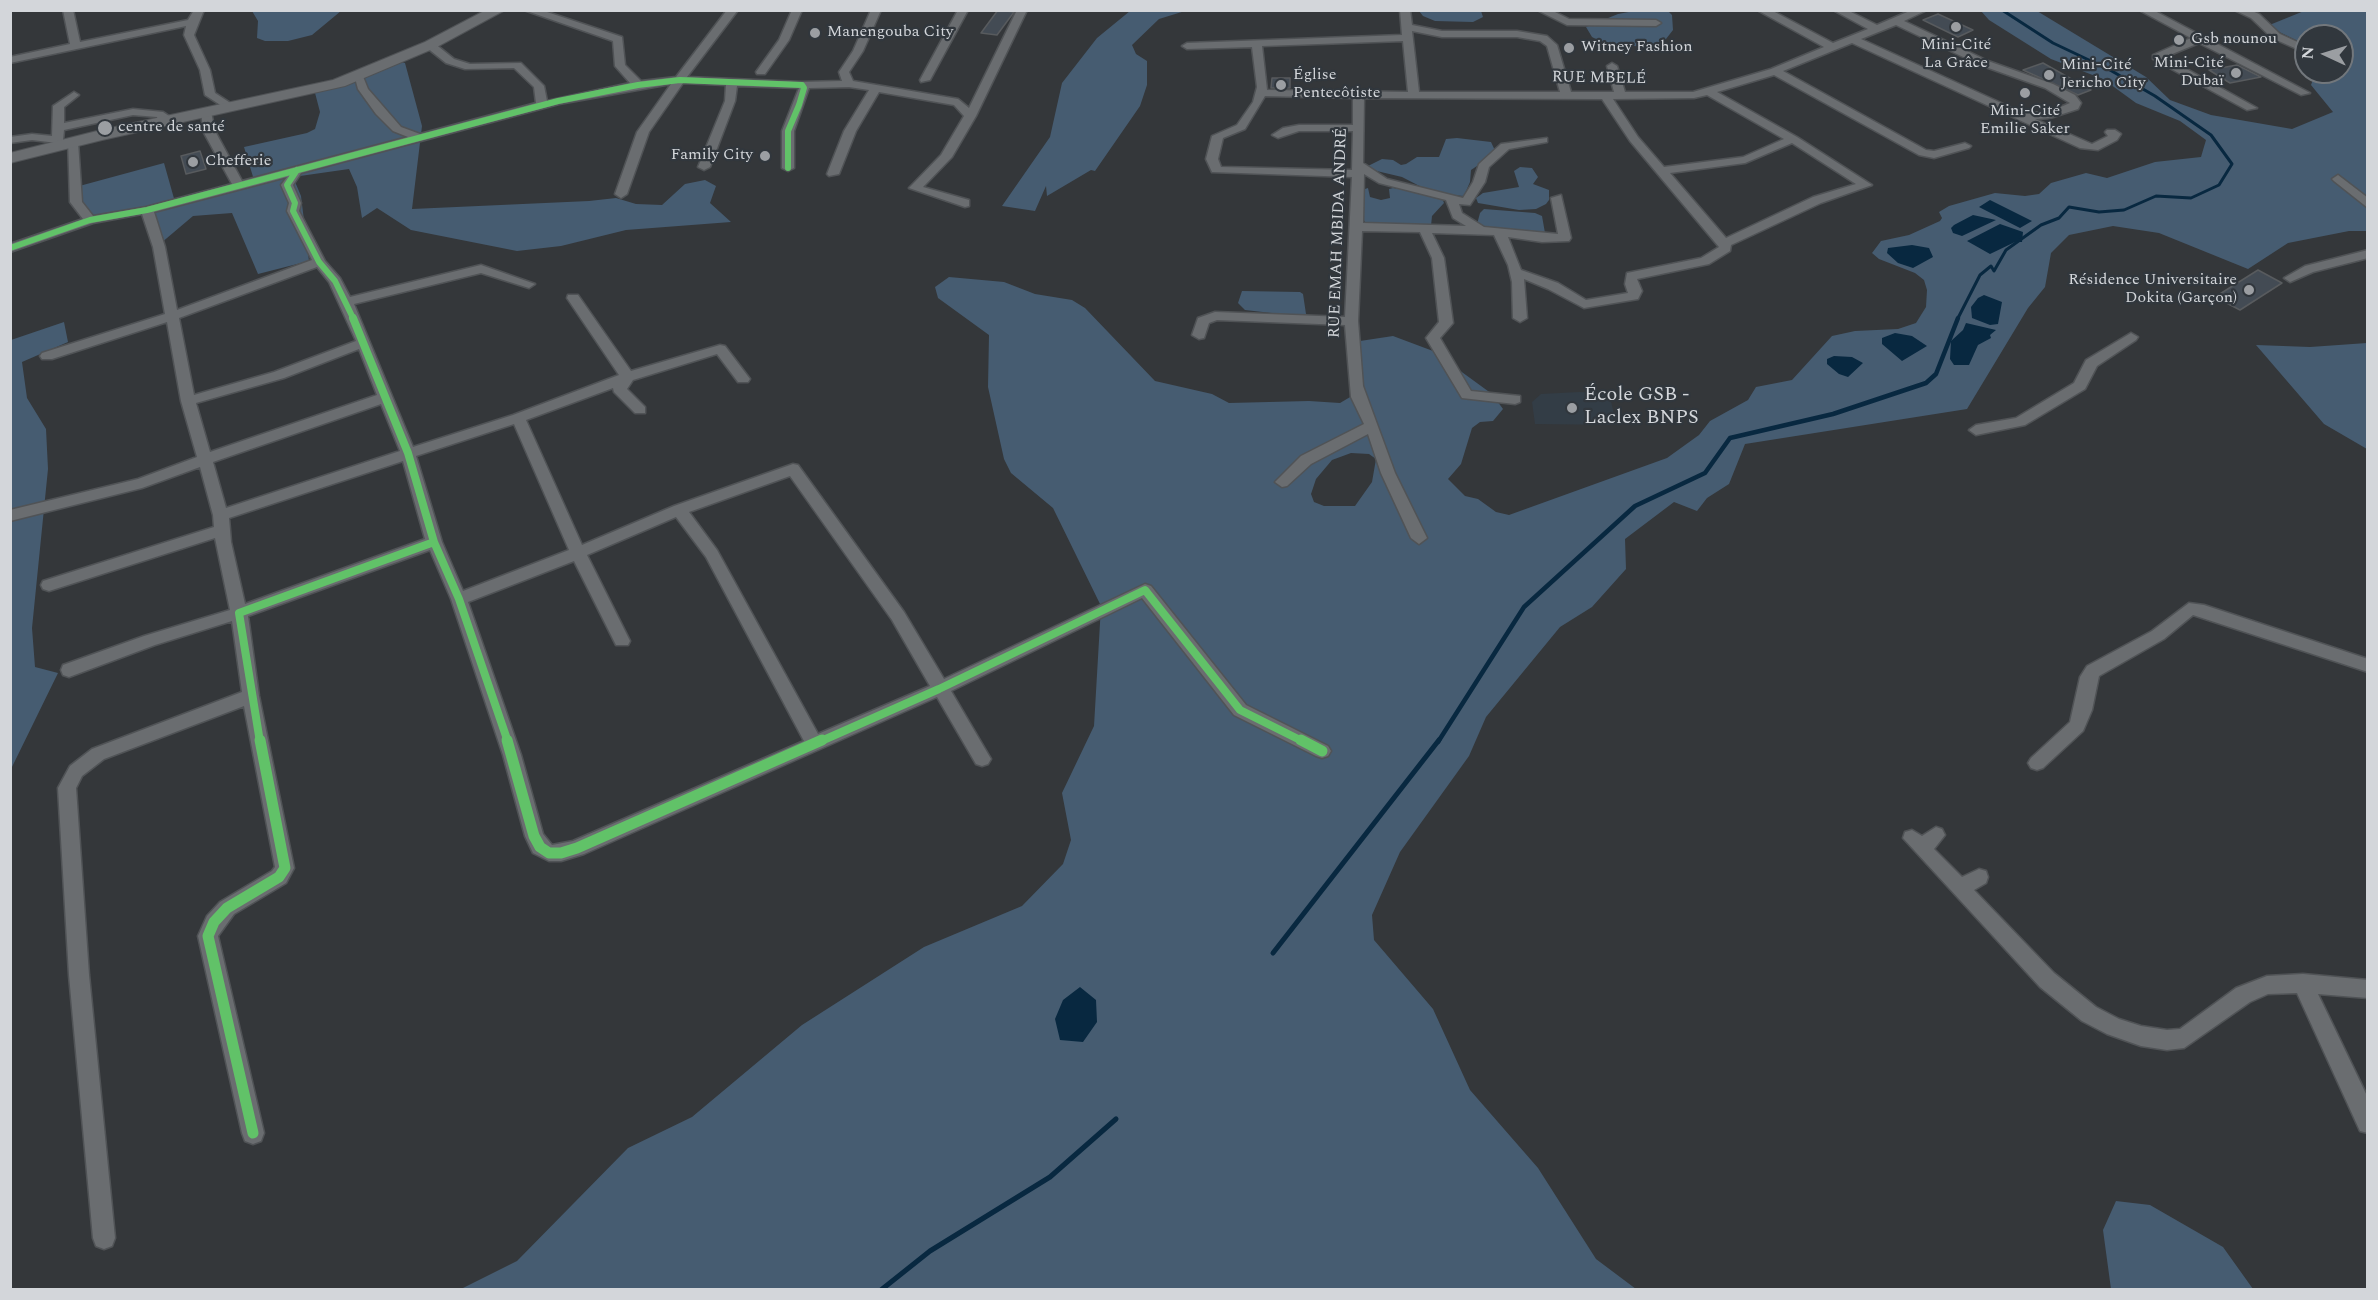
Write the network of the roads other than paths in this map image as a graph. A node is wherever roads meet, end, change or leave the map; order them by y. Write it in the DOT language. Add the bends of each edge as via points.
graph roads {
  1 [pos="68,10"];
  2 [pos="199,10"];
  3 [pos="498,10"];
  4 [pos="529,10"];
  5 [pos="733,10"];
  6 [pos="797,10"];
  7 [pos="876,10"];
  8 [pos="963,10"];
  9 [pos="1022,10"];
  10 [pos="1405,10"];
  11 [pos="1542,10"];
  12 [pos="1762,10"];
  13 [pos="1838,10"];
  14 [pos="1922,10"];
  15 [pos="2144,10"];
  16 [pos="2239,10"];
  17 [pos="1896,21"];
  18 [pos="192,22"];
  19 [pos="1656,23"];
  20 [pos="1875,28"];
  21 [pos="1407,33"];
  22 [pos="1851,38"];
  23 [pos="2199,39"];
  24 [pos="2294,44"];
  25 [pos="75,45"];
  26 [pos="430,45"];
  27 [pos="1257,45"];
  28 [pos="1187,46"];
  29 [pos="1832,47"];
  30 [pos="10,60"];
  31 [pos="1612,66"];
  32 [pos="1775,71"];
  33 [pos="761,72"];
  34 [pos="358,76"];
  35 [pos="680,80"];
  36 [pos="925,80"];
  37 [pos="732,81"];
  38 [pos="849,84"];
  39 [pos="638,85"];
  40 [pos="802,85"];
  41 [pos="876,88"];
  42 [pos="1710,92"];
  43 [pos="1260,93"];
  44 [pos="2305,93"];
  45 [pos="74,95"];
  46 [pos="1359,95"];
  47 [pos="1566,95"];
  48 [pos="1414,96"];
  49 [pos="1606,96"];
  50 [pos="1621,96"];
  51 [pos="542,105"];
  52 [pos="229,106"];
  53 [pos="2251,108"];
  54 [pos="206,112"];
  55 [pos="970,116"];
  56 [pos="2022,117"];
  57 [pos="1359,128"];
  58 [pos="2111,132"];
  59 [pos="1278,135"];
  60 [pos="418,137"];
  61 [pos="62,139"];
  62 [pos="1793,139"];
  63 [pos="10,140"];
  64 [pos="1543,140"];
  65 [pos="1965,146"];
  66 [pos="10,158"];
  67 [pos="704,167"];
  68 [pos="788,168"];
  69 [pos="1358,169"];
  70 [pos="297,170"];
  71 [pos="1660,171"];
  72 [pos="833,174"];
  73 [pos="2338,179"];
  74 [pos="238,184"];
  75 [pos="621,194"];
  76 [pos="1451,198"];
  77 [pos="1557,198"];
  78 [pos="965,203"];
  79 [pos="2367,205"];
  80 [pos="147,210"];
  81 [pos="90,220"];
  82 [pos="1356,227"];
  83 [pos="1425,230"];
  84 [pos="1481,230"];
  85 [pos="1500,232"];
  86 [pos="1725,244"];
  87 [pos="10,248"];
  88 [pos="2367,254"];
  89 [pos="319,262"];
  90 [pos="1516,272"];
  91 [pos="2290,278"];
  92 [pos="529,284"];
  93 [pos="573,298"];
  94 [pos="346,302"];
  95 [pos="172,316"];
  96 [pos="1520,318"];
  97 [pos="1351,321"];
  98 [pos="1199,335"];
  99 [pos="2131,338"];
  100 [pos="363,343"];
  101 [pos="47,356"];
  102 [pos="628,377"];
  103 [pos="743,379"];
  104 [pos="386,397"];
  105 [pos="1515,399"];
  106 [pos="188,401"];
  107 [pos="640,410"];
  108 [pos="518,418"];
  109 [pos="1372,426"];
  110 [pos="1976,430"];
  111 [pos="408,453"];
  112 [pos="206,460"];
  113 [pos="1282,482"];
  114 [pos="679,510"];
  115 [pos="10,516"];
  116 [pos="221,522"];
  117 [pos="1419,538"];
  118 [pos="434,542"];
  119 [pos="578,553"];
  120 [pos="49,585"];
  121 [pos="459,599"];
  122 [pos="239,613"];
  123 [pos="622,641"];
  124 [pos="2367,666"];
  125 [pos="69,670"];
  126 [pos="939,689"];
  127 [pos="250,696"];
  128 [pos="814,743"];
  129 [pos="1322,751"];
  130 [pos="982,759"];
  131 [pos="2037,763"];
  132 [pos="1923,840"];
  133 [pos="1979,877"];
  134 [pos="1960,888"];
  135 [pos="2303,983"];
  136 [pos="2367,989"];
  137 [pos="2367,1123"];
  138 [pos="253,1132"];
  139 [pos="104,1238"];
  1 -- 25 [label="street"];
  2 -- 18 [label="street"];
  3 -- 26 [label="street"];
  4 -- 39 [label="street" via="618,39 620,66"];
  5 -- 35 [label="street"];
  6 -- 33 [label="street" via="784,40"];
  7 -- 38 [label="street" via="844,72"];
  8 -- 36 [label="street"];
  9 -- 55 [label="street"];
  10 -- 21 [label="street"];
  11 -- 19 [label="street" via="1567,22"];
  12 -- 29 [label="street"];
  13 -- 20 [label="street"];
  14 -- 17 [label="street, RUE MBELÉ"];
  15 -- 23 [label="street"];
  16 -- 24 [label="street" via="2255,16 2276,36"];
  17 -- 20 [label="street, RUE MBELÉ"];
  17 -- 56 [label="street" via="1984,63 2049,86 2076,103 2050,115"];
  18 -- 25 [label="street"];
  18 -- 52 [label="street" via="189,35 203,64 210,95"];
  20 -- 22 [label="street, RUE MBELÉ"];
  21 -- 27 [label="street"];
  21 -- 47 [label="street" via="1517,34 1543,38 1552,45"];
  21 -- 48 [label="street"];
  22 -- 29 [label="street, RUE MBELÉ"];
  22 -- 56 [label="street"];
  23 -- 44 [label="street"];
  23 -- 53 [label="street" via="2157,57"];
  25 -- 30 [label="street"];
  26 -- 34 [label="street"];
  26 -- 51 [label="street" via="450,61 469,67 517,65 539,86"];
  27 -- 28 [label="street"];
  27 -- 43 [label="street"];
  29 -- 32 [label="street, RUE MBELÉ"];
  31 -- 50 [label="street"];
  32 -- 42 [label="street, RUE MBELÉ"];
  32 -- 65 [label="street" via="1923,153 1934,155"];
  34 -- 52 [label="street" via="291,96"];
  34 -- 60 [label="street" via="369,97 397,129"];
  35 -- 37 [label="street"];
  35 -- 39 [label="street"];
  35 -- 75 [label="street" via="643,132"];
  37 -- 40 [label="street"];
  37 -- 67 [label="street" via="730,101"];
  38 -- 40 [label="street"];
  38 -- 41 [label="street"];
  39 -- 51 [label="street"];
  40 -- 68 [label="street" via="788,131"];
  41 -- 55 [label="street" via="958,102"];
  41 -- 72 [label="street" via="850,131"];
  42 -- 50 [label="street, RUE MBELÉ"];
  42 -- 62 [label="street"];
  43 -- 46 [label="street, RUE MBELÉ"];
  43 -- 69 [label="street" via="1257,105 1242,126 1216,139 1212,159 1216,170"];
  45 -- 61 [label="street" via="59,106"];
  46 -- 48 [label="street, RUE MBELÉ"];
  46 -- 57 [label="street, RUE EMAH MBIDA ANDRÉ"];
  47 -- 48 [label="street, RUE MBELÉ"];
  47 -- 49 [label="street, RUE MBELÉ"];
  49 -- 50 [label="street, RUE MBELÉ"];
  49 -- 71 [label="street"];
  51 -- 60 [label="street"];
  52 -- 54 [label="street"];
  54 -- 61 [label="street"];
  54 -- 74 [label="street" via="209,131"];
  55 -- 78 [label="street" via="946,157 915,188"];
  56 -- 58 [label="street" via="2090,148 2116,136"];
  57 -- 59 [label="street" via="1299,128"];
  57 -- 69 [label="street, RUE EMAH MBIDA ANDRÉ"];
  60 -- 70 [label="street"];
  61 -- 63 [label="street"];
  61 -- 66 [label="street"];
  61 -- 81 [label="street" via="76,202"];
  62 -- 71 [label="street" via="1745,160"];
  62 -- 86 [label="street" via="1866,185 1817,200"];
  64 -- 76 [label="street" via="1505,146 1483,166 1479,182 1466,202"];
  69 -- 76 [label="street" via="1383,181"];
  69 -- 82 [label="street, RUE EMAH MBIDA ANDRÉ"];
  70 -- 74 [label="street"];
  70 -- 89 [label="street" via="287,185 295,203 293,211"];
  71 -- 86 [label="street"];
  73 -- 79 [label="street"];
  74 -- 80 [label="street"];
  76 -- 84 [label="street" via="1457,215"];
  77 -- 85 [label="street" via="1565,238"];
  80 -- 81 [label="street"];
  80 -- 95 [label="street" via="159,247"];
  81 -- 87 [label="street"];
  82 -- 83 [label="street"];
  82 -- 97 [label="street, RUE EMAH MBIDA ANDRÉ"];
  83 -- 84 [label="street"];
  83 -- 105 [label="street" via="1438,258 1446,323 1433,338 1467,395"];
  84 -- 85 [label="street"];
  85 -- 90 [label="street"];
  86 -- 90 [label="street" via="1726,248 1705,261 1631,276 1636,291 1633,296 1584,304 1553,286"];
  88 -- 91 [label="street"];
  89 -- 94 [label="street"];
  89 -- 95 [label="street"];
  90 -- 96 [label="street"];
  92 -- 94 [label="street" via="481,269"];
  93 -- 102 [label="street"];
  94 -- 100 [label="street"];
  95 -- 101 [label="street"];
  95 -- 106 [label="street"];
  97 -- 98 [label="street" via="1215,316 1203,321"];
  97 -- 109 [label="street, RUE EMAH MBIDA ANDRÉ" via="1358,397"];
  99 -- 110 [label="street" via="2091,363 2080,386 2020,422"];
  100 -- 104 [label="street"];
  100 -- 106 [label="street" via="279,375"];
  102 -- 103 [label="street" via="720,349"];
  102 -- 107 [label="street" via="619,389"];
  102 -- 108 [label="street"];
  104 -- 111 [label="street"];
  104 -- 112 [label="street"];
  106 -- 112 [label="street"];
  108 -- 111 [label="street"];
  108 -- 119 [label="street"];
  109 -- 113 [label="street" via="1306,460"];
  109 -- 117 [label="street, RUE EMAH MBIDA ANDRÉ" via="1388,473"];
  111 -- 116 [label="street"];
  111 -- 118 [label="street"];
  112 -- 115 [label="street" via="142,483"];
  112 -- 116 [label="street"];
  114 -- 119 [label="street"];
  114 -- 126 [label="street" via="793,469 898,616"];
  114 -- 128 [label="street" via="712,554"];
  116 -- 120 [label="street"];
  116 -- 122 [label="street"];
  118 -- 121 [label="street"];
  118 -- 122 [label="street"];
  119 -- 121 [label="street"];
  119 -- 123 [label="street"];
  121 -- 128 [label="street" via="512,755 534,836 549,853 576,848"];
  122 -- 125 [label="street"];
  122 -- 127 [label="street"];
  124 -- 131 [label="street" via="2189,609 2158,635 2093,671 2088,677 2077,726"];
  126 -- 128 [label="street"];
  126 -- 129 [label="street" via="1145,590 1240,710"];
  126 -- 130 [label="street"];
  127 -- 138 [label="street" via="285,868 279,877 227,908 208,936"];
  127 -- 139 [label="street" via="99,754 76,771 67,788 79,975"];
  132 -- 134 [label="street"];
  133 -- 134 [label="street"];
  134 -- 135 [label="street" via="2047,980 2090,1014 2141,1036 2184,1038 2243,995 2267,985"];
  135 -- 136 [label="street"];
  135 -- 137 [label="street"];
}
